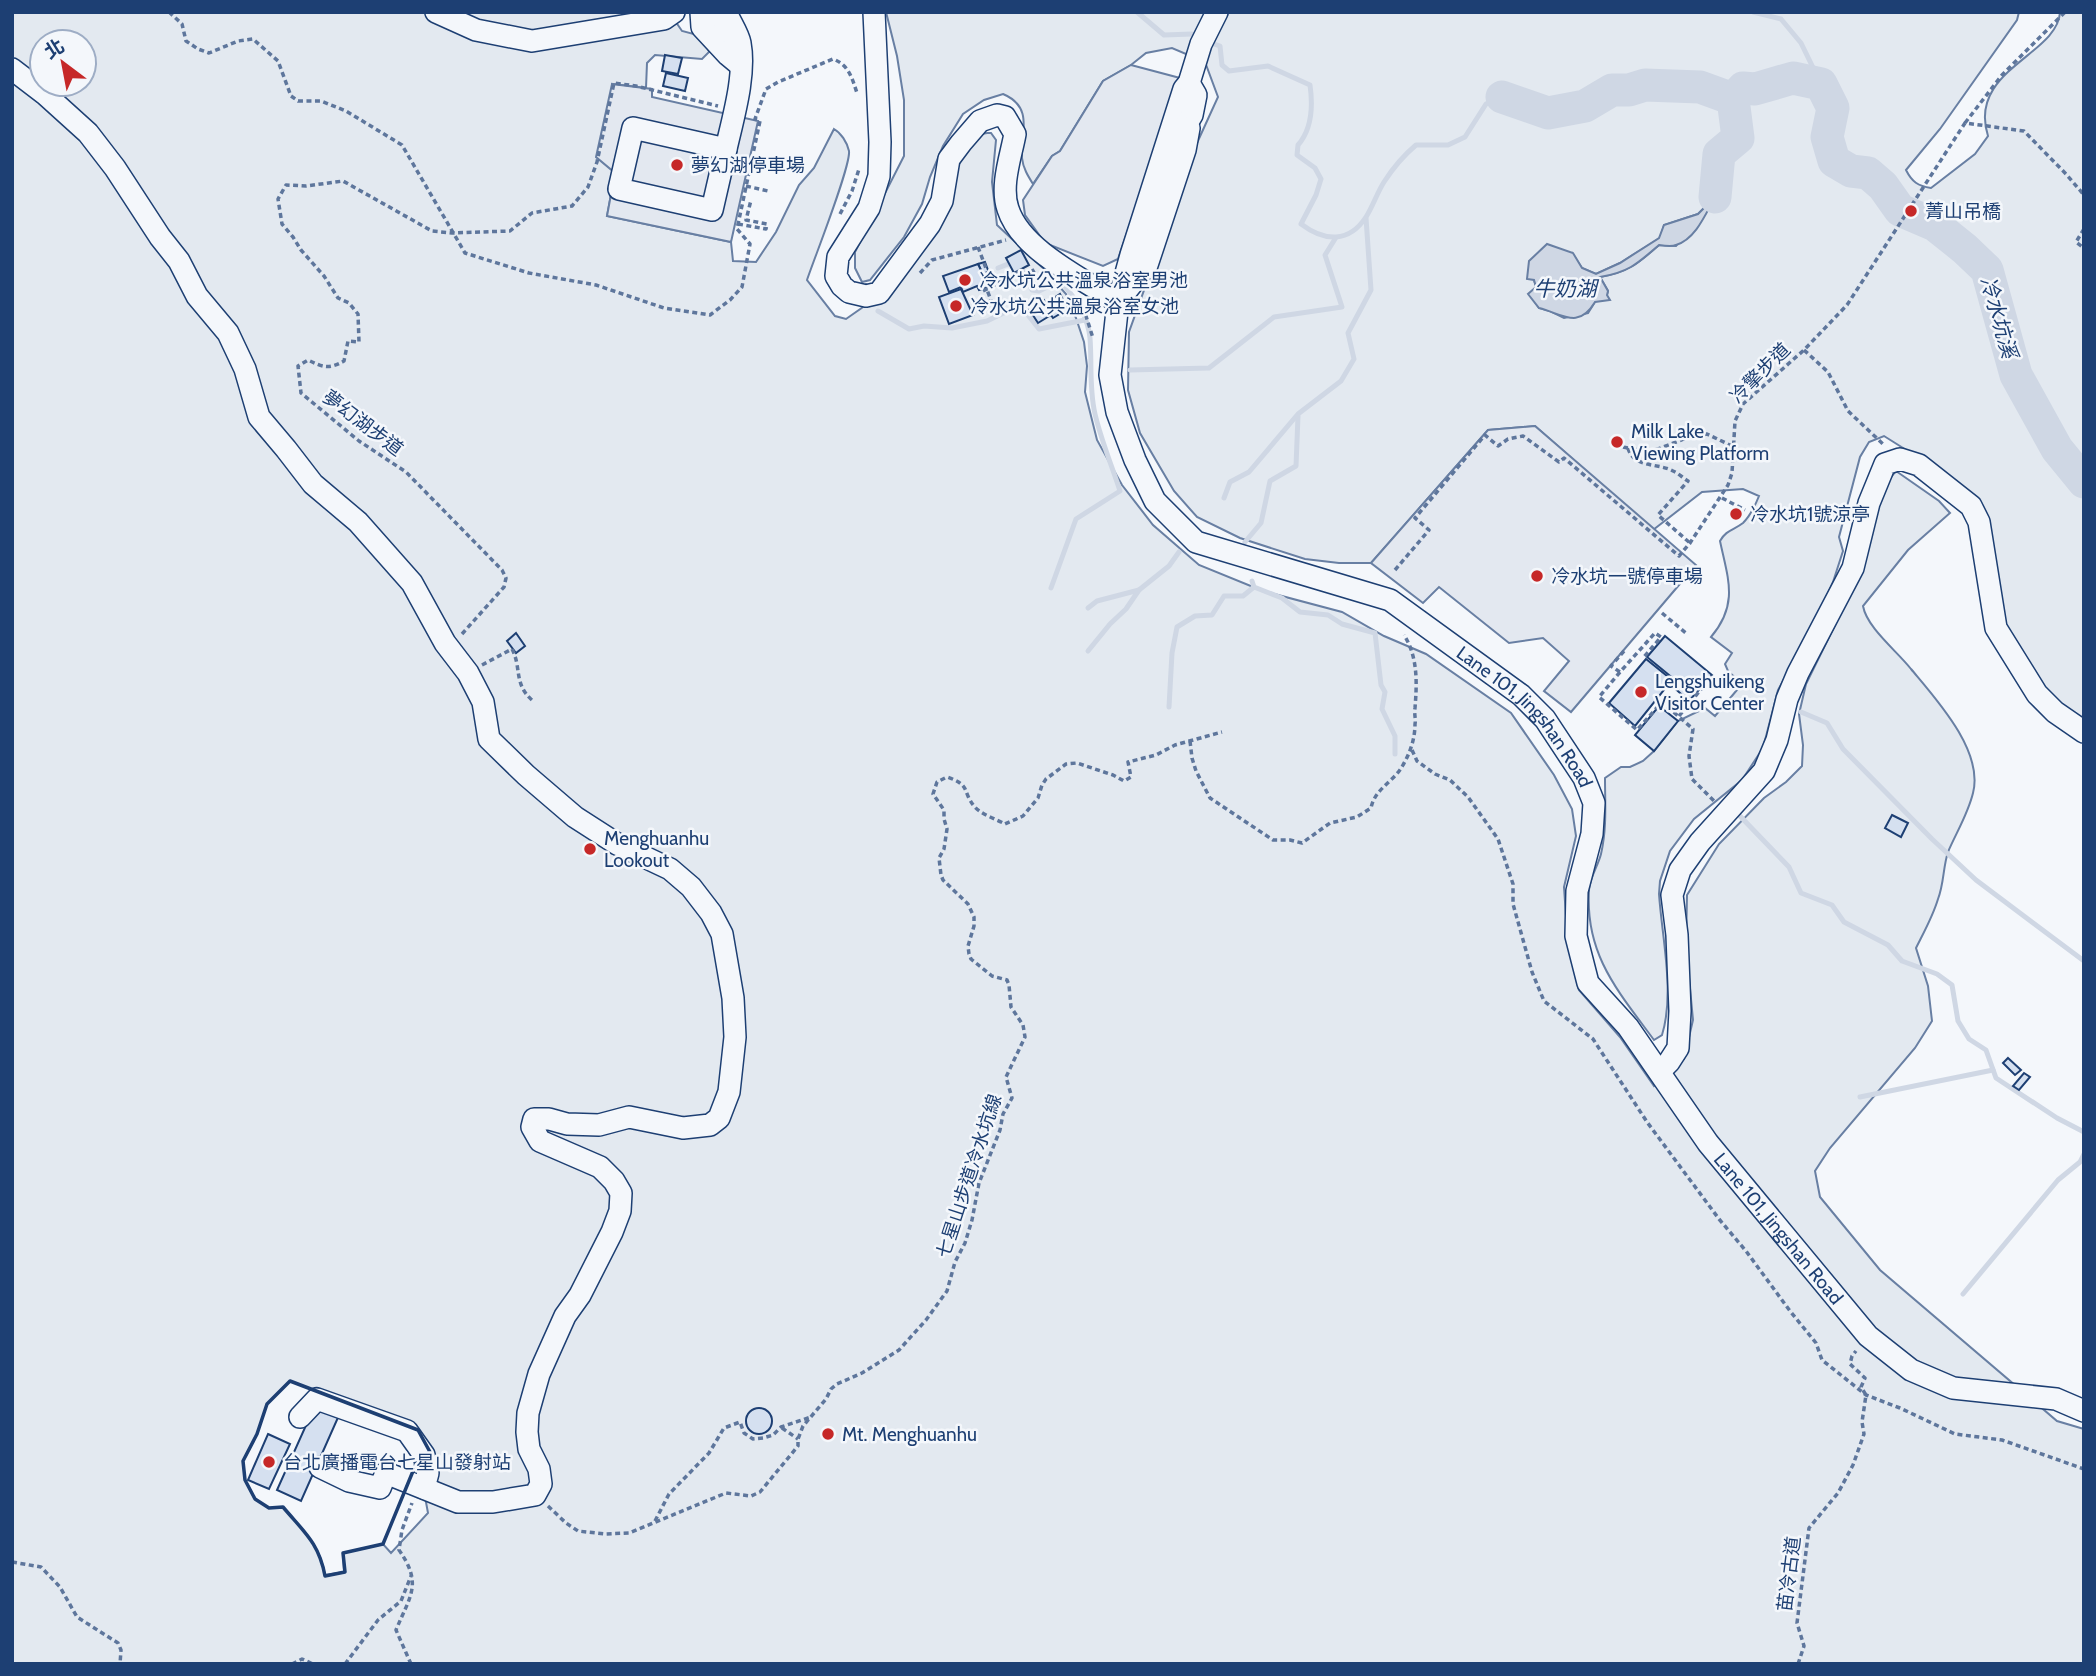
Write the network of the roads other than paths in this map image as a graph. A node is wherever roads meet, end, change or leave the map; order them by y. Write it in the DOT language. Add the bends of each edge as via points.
graph roads {
  1 [pos="436,12"];
  2 [pos="674,12"];
  3 [pos="702,12"];
  4 [pos="726,12"];
  5 [pos="874,12"];
  6 [pos="1217,12"];
  7 [pos="740,65"];
  8 [pos="12,69"];
  9 [pos="1189,83"];
  10 [pos="1192,115"];
  11 [pos="726,149"];
  12 [pos="1185,150"];
  13 [pos="1118,302"];
  14 [pos="2084,732"];
  15 [pos="1660,1071"];
  16 [pos="2084,1411"];
  17 [pos="300,1417"];
  18 [pos="320,1467"];
  19 [pos="424,1488"];
  1 -- 2 [label="street" via="476,30 531,41 664,19"];
  3 -- 7 [label="street" via="728,42"];
  4 -- 7 [label="street" via="740,42"];
  5 -- 13 [label="street" via="879,176 869,208 838,257 836,276 842,286 866,296 879,293 930,224 942,201 949,159 980,121 997,114 1005,117 1015,134 1005,186 1008,208 1023,235"];
  6 -- 9 [label="street"];
  7 -- 11 [label="street"];
  8 -- 19 [label="street" via="88,133 116,168 179,261 197,296 228,333 259,417 313,484 358,522 411,583 483,702 489,739 575,817 617,844 670,869 691,887 722,934 735,1037 729,1092 719,1118 710,1125 683,1128 629,1117 599,1125 534,1119 532,1127 540,1141 600,1167 621,1193 612,1232 565,1316 539,1374 528,1413 529,1448 541,1484 536,1495 473,1503 457,1502"];
  9 -- 10 [label="street" via="1196,95"];
  9 -- 12 [label="street" via="1202,96"];
  9 -- 13 [label="street"];
  10 -- 12 [label="street"];
  10 -- 13 [label="street" via="1175,144"];
  11 -- 11 [label="street" via="712,210 619,189 633,128"];
  12 -- 13 [label="street" via="1147,265"];
  13 -- 15 [label="street, Lane 101, Jingshan Road" via="1110,375 1117,412 1156,501 1196,542 1390,600 1521,695 1545,719 1584,778 1594,803 1592,834 1577,891 1577,936 1588,983"];
  14 -- 15 [label="street" via="2037,694 1996,628 1979,522 1971,506 1919,464 1900,459 1885,464 1869,503 1853,568 1798,673 1764,771 1680,870 1672,895 1678,1048"];
  15 -- 16 [label="street, Lane 101, Jingshan Road" via="1708,1143 1868,1336 1911,1370 1954,1388 2056,1399"];
  17 -- 19 [label="street" via="317,1399 407,1431 424,1455 428,1473"];
  18 -- 19 [label="street" via="349,1481 380,1488 386,1473"];
}
